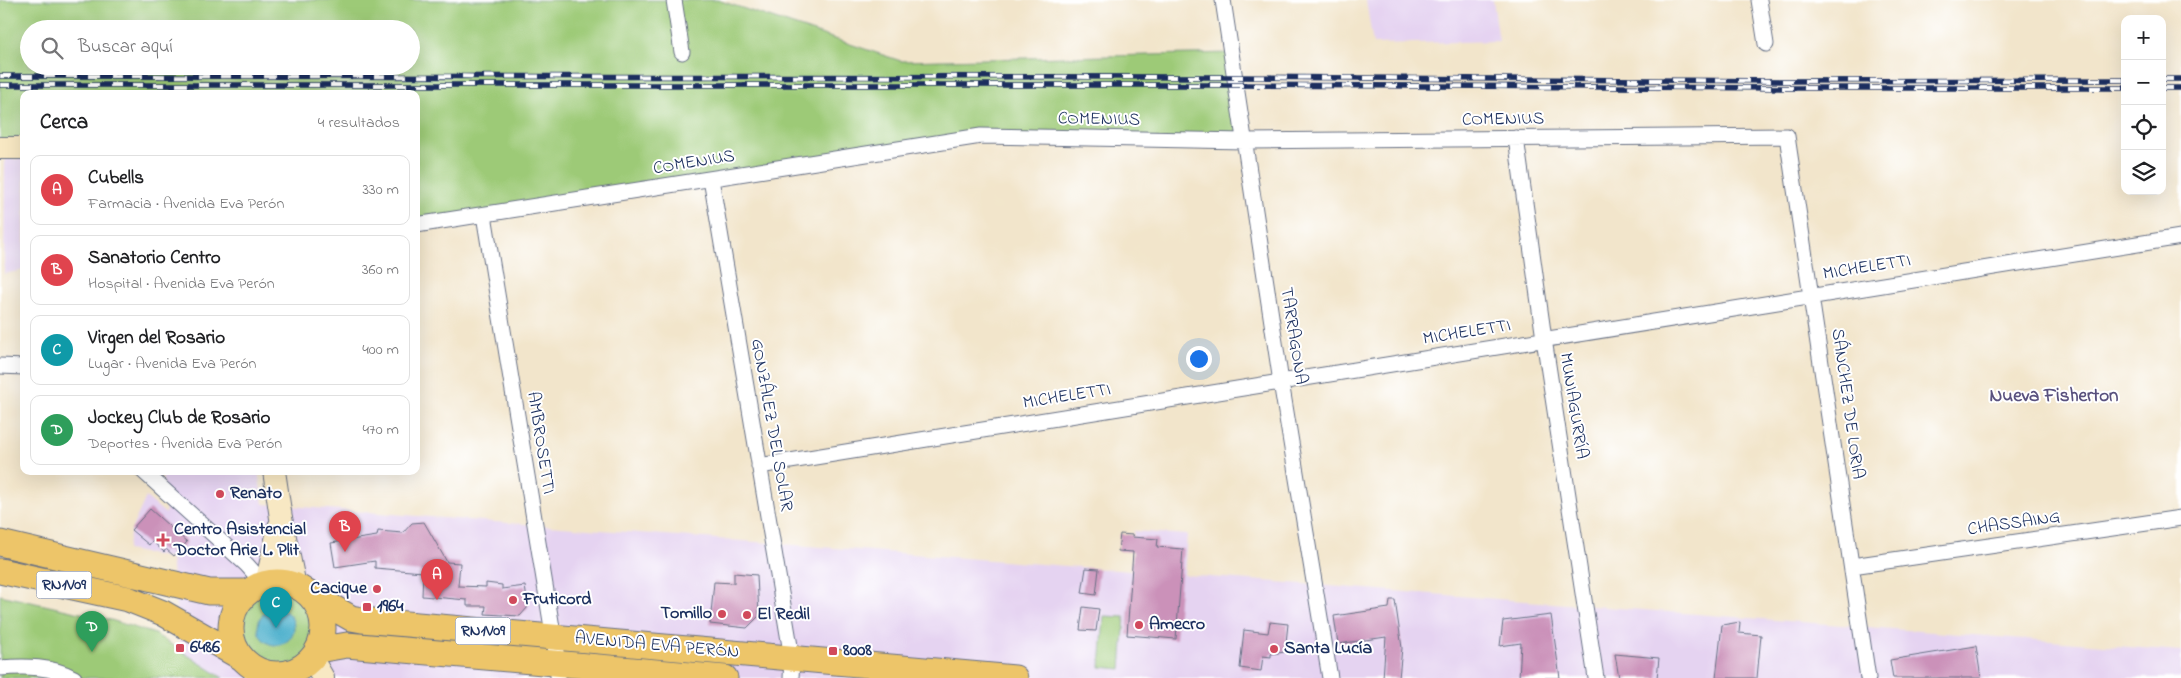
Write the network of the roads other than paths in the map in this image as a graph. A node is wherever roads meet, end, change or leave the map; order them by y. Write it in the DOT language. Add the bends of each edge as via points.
graph roads {
  1 [pos="674,0"];
  2 [pos="1222,0"];
  3 [pos="1759,0"];
  4 [pos="1766,44"];
  5 [pos="682,52"];
  6 [pos="1787,136"];
  7 [pos="1516,138"];
  8 [pos="1244,141"];
  9 [pos="0,148"];
  10 [pos="20,148"];
  11 [pos="711,179"];
  12 [pos="484,215"];
  13 [pos="420,224"];
  14 [pos="2181,237"];
  15 [pos="1812,296"];
  16 [pos="1544,340"];
  17 [pos="0,366"];
  18 [pos="20,366"];
  19 [pos="1280,382"];
  20 [pos="759,466"];
  21 [pos="147,475"];
  22 [pos="275,475"];
  23 [pos="281,518"];
  24 [pos="2181,518"];
  25 [pos="0,543"];
  26 [pos="1852,566"];
  27 [pos="0,571"];
  28 [pos="259,587"];
  29 [pos="301,589"];
  30 [pos="553,637"];
  31 [pos="318,662"];
  32 [pos="0,668"];
  33 [pos="791,668"];
  34 [pos="257,671"];
  35 [pos="558,671"];
  36 [pos="74,678"];
  37 [pos="725,678"];
  38 [pos="1015,678"];
  39 [pos="1330,678"];
  40 [pos="1596,678"];
  41 [pos="1868,678"];
  1 -- 5 [label="street"];
  2 -- 8 [label="street, TARRAGONA"];
  3 -- 4 [label="street"];
  6 -- 7 [label="street, COMENIUS"];
  6 -- 15 [label="street, SÁNCHEZ DE LORIA"];
  7 -- 8 [label="street, COMENIUS"];
  7 -- 16 [label="street, MUNIAGURRÍA"];
  8 -- 11 [label="street, COMENIUS" via="981,136"];
  8 -- 19 [label="street, TARRAGONA"];
  9 -- 10 [label="street"];
  11 -- 12 [label="street, COMENIUS"];
  11 -- 20 [label="street, GONZÁLEZ DEL SOLAR"];
  12 -- 13 [label="street, COMENIUS"];
  12 -- 30 [label="street, AMBROSETTI"];
  14 -- 15 [label="street, MICHELETTI"];
  15 -- 16 [label="street, MICHELETTI"];
  15 -- 26 [label="street, SÁNCHEZ DE LORIA"];
  16 -- 19 [label="street, MICHELETTI"];
  16 -- 40 [label="street, MUNIAGURRÍA"];
  17 -- 18 [label="street"];
  19 -- 20 [label="street, MICHELETTI"];
  19 -- 39 [label="street, TARRAGONA"];
  20 -- 33 [label="street, GONZÁLEZ DEL SOLAR"];
  21 -- 28 [label="street" via="247,565"];
  22 -- 23 [label="street"];
  23 -- 28 [label="street"];
  23 -- 29 [label="street"];
  24 -- 26 [label="street, CHASSAING"];
  25 -- 28 [label="main road, RN1V09" via="209,592"];
  26 -- 41 [label="street, SÁNCHEZ DE LORIA"];
  27 -- 34 [label="main road, RN1V09" via="128,599 164,613"];
  28 -- 29 [label="main road, RN1V09" via="280,582"];
  28 -- 34 [label="main road" via="239,602 231,628 234,644"];
  29 -- 30 [label="main road, AVENIDA EVA PERÓN / RN1V09" via="351,618"];
  29 -- 31 [label="main road" via="317,605 323,619"];
  30 -- 33 [label="main road, AVENIDA EVA PERÓN / RN1V09"];
  30 -- 35 [label="street, AMBROSETTI"];
  31 -- 34 [label="main road, RN1V09" via="279,674"];
  31 -- 35 [label="main road, AVENIDA EVA PERÓN / RN1V09" via="347,645"];
  32 -- 36 [label="street" via="20,666 60,671"];
  33 -- 38 [label="main road, AVENIDA EVA PERÓN / RN1V09"];
  35 -- 37 [label="main road, AVENIDA EVA PERÓN / RN1V09"];
}
